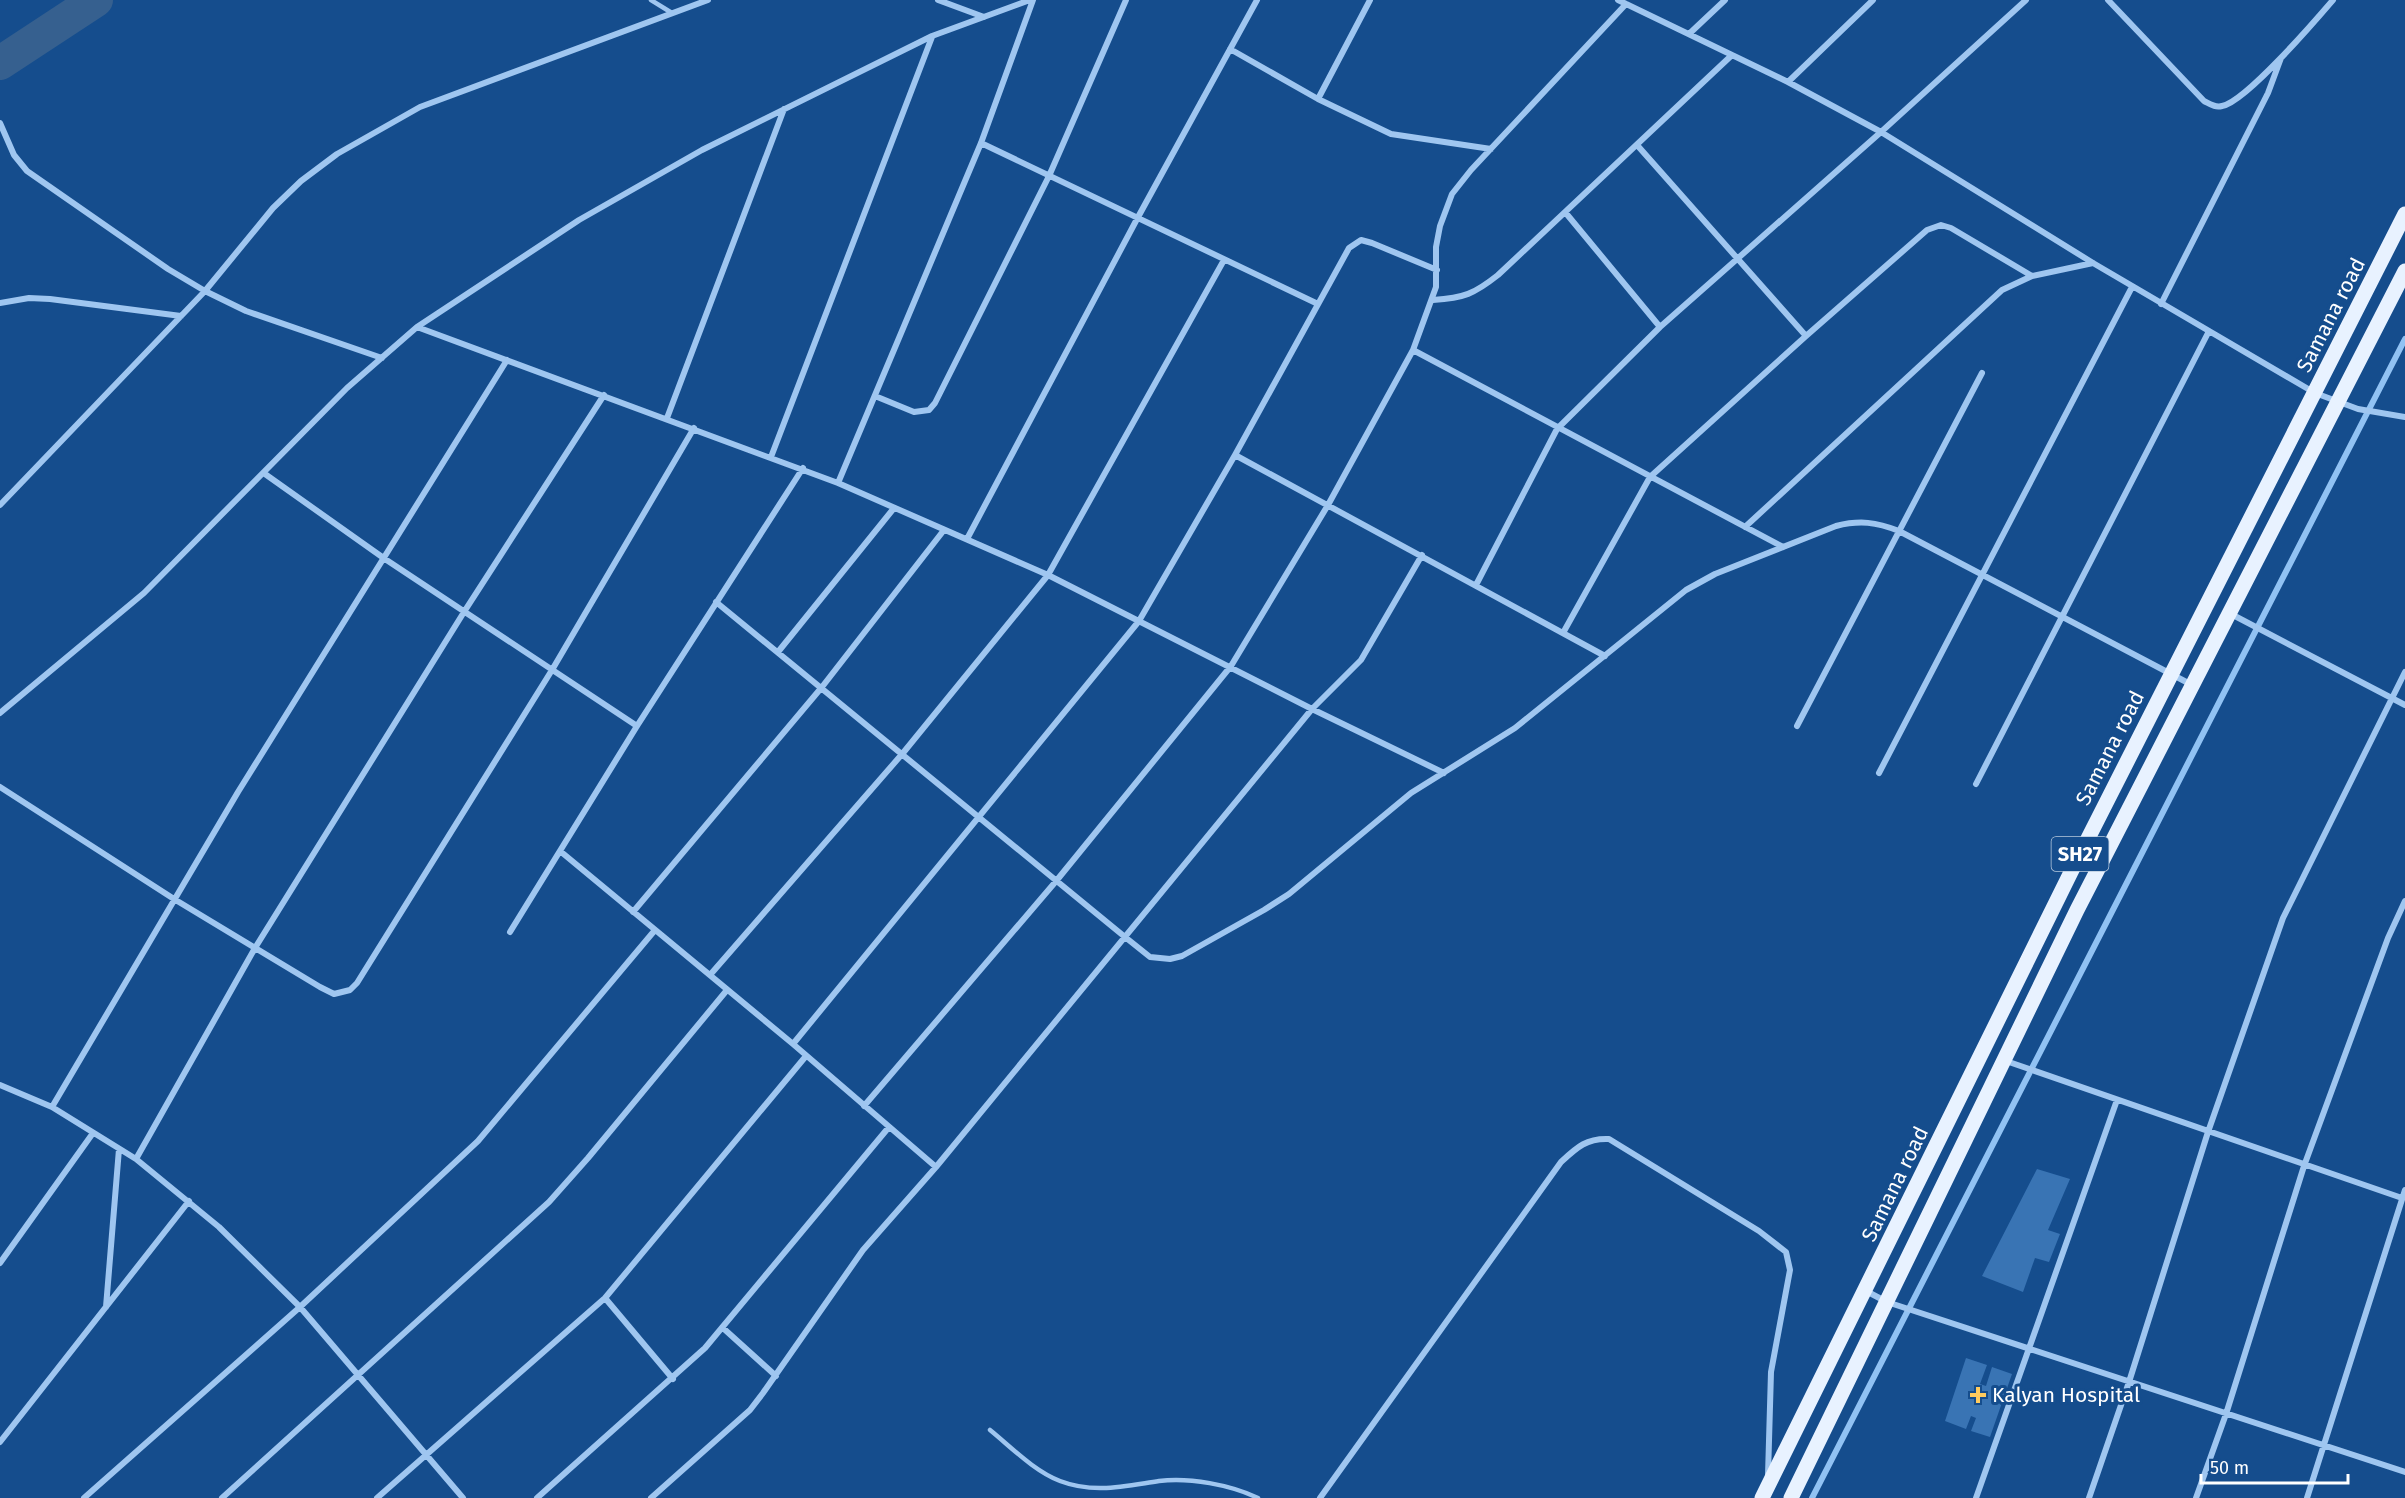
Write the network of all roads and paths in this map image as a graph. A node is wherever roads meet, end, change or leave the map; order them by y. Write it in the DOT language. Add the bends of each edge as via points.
graph roads {
  1 [pos="651,0"];
  2 [pos="708,0"];
  3 [pos="938,0"];
  4 [pos="1032,0"];
  5 [pos="1126,0"];
  6 [pos="1257,0"];
  7 [pos="1370,0"];
  8 [pos="1618,0"];
  9 [pos="1725,0"];
  10 [pos="1873,0"];
  11 [pos="2026,0"];
  12 [pos="2108,0"];
  13 [pos="2333,0"];
  14 [pos="1626,4"];
  15 [pos="672,13"];
  16 [pos="984,17"];
  17 [pos="1689,34"];
  18 [pos="932,36"];
  19 [pos="1230,49"];
  20 [pos="1732,55"];
  21 [pos="2282,57"];
  22 [pos="1788,82"];
  23 [pos="1318,99"];
  24 [pos="784,109"];
  25 [pos="0,123"];
  26 [pos="1881,132"];
  27 [pos="981,143"];
  28 [pos="1637,145"];
  29 [pos="1491,148"];
  30 [pos="1049,176"];
  31 [pos="1565,212"];
  32 [pos="2405,214"];
  33 [pos="1137,219"];
  34 [pos="1738,258"];
  35 [pos="1224,260"];
  36 [pos="2092,263"];
  37 [pos="1437,270"];
  38 [pos="2405,271"];
  39 [pos="2032,276"];
  40 [pos="2132,286"];
  41 [pos="205,291"];
  42 [pos="1433,300"];
  43 [pos="0,303"];
  44 [pos="1318,304"];
  45 [pos="2161,304"];
  46 [pos="181,316"];
  47 [pos="417,327"];
  48 [pos="1660,327"];
  49 [pos="2209,331"];
  50 [pos="1806,336"];
  51 [pos="1413,350"];
  52 [pos="382,358"];
  53 [pos="507,360"];
  54 [pos="1983,373"];
  55 [pos="2315,393"];
  56 [pos="604,395"];
  57 [pos="875,396"];
  58 [pos="2338,403"];
  59 [pos="2405,409"];
  60 [pos="2403,417"];
  61 [pos="667,418"];
  62 [pos="694,428"];
  63 [pos="1557,429"];
  64 [pos="1235,455"];
  65 [pos="771,457"];
  66 [pos="803,468"];
  67 [pos="266,474"];
  68 [pos="1650,477"];
  69 [pos="838,483"];
  70 [pos="0,504"];
  71 [pos="1328,505"];
  72 [pos="894,508"];
  73 [pos="1745,527"];
  74 [pos="944,530"];
  75 [pos="1899,531"];
  76 [pos="967,540"];
  77 [pos="1783,547"];
  78 [pos="1422,555"];
  79 [pos="385,559"];
  80 [pos="1047,575"];
  81 [pos="1982,575"];
  82 [pos="1476,585"];
  83 [pos="717,602"];
  84 [pos="464,612"];
  85 [pos="2230,614"];
  86 [pos="2063,617"];
  87 [pos="1139,621"];
  88 [pos="1563,633"];
  89 [pos="778,652"];
  90 [pos="1605,656"];
  91 [pos="1231,666"];
  92 [pos="552,670"];
  93 [pos="2405,672"];
  94 [pos="2171,674"];
  95 [pos="2193,685"];
  96 [pos="822,687"];
  97 [pos="2392,699"];
  98 [pos="2405,705"];
  99 [pos="1312,709"];
  100 [pos="0,713"];
  101 [pos="637,726"];
  102 [pos="1797,726"];
  103 [pos="903,753"];
  104 [pos="1879,772"];
  105 [pos="1444,773"];
  106 [pos="1976,784"];
  107 [pos="0,787"];
  108 [pos="981,816"];
  109 [pos="560,851"];
  110 [pos="2071,872"];
  111 [pos="1057,880"];
  112 [pos="2091,883"];
  113 [pos="174,899"];
  114 [pos="2405,901"];
  115 [pos="633,912"];
  116 [pos="655,930"];
  117 [pos="510,932"];
  118 [pos="1125,937"];
  119 [pos="255,948"];
  120 [pos="710,975"];
  121 [pos="727,990"];
  122 [pos="793,1044"];
  123 [pos="806,1056"];
  124 [pos="2005,1060"];
  125 [pos="0,1085"];
  126 [pos="2117,1100"];
  127 [pos="864,1106"];
  128 [pos="52,1107"];
  129 [pos="889,1127"];
  130 [pos="2208,1132"];
  131 [pos="93,1133"];
  132 [pos="119,1149"];
  133 [pos="136,1159"];
  134 [pos="2304,1166"];
  135 [pos="936,1167"];
  136 [pos="2405,1190"];
  137 [pos="2402,1198"];
  138 [pos="189,1201"];
  139 [pos="0,1263"];
  140 [pos="1866,1291"];
  141 [pos="606,1298"];
  142 [pos="1887,1302"];
  143 [pos="106,1307"];
  144 [pos="300,1307"];
  145 [pos="723,1328"];
  146 [pos="2029,1349"];
  147 [pos="358,1376"];
  148 [pos="776,1376"];
  149 [pos="673,1379"];
  150 [pos="2129,1382"];
  151 [pos="2226,1414"];
  152 [pos="990,1430"];
  153 [pos="0,1442"];
  154 [pos="2325,1446"];
  155 [pos="425,1454"];
  156 [pos="2405,1472"];
  157 [pos="1765,1493"];
  158 [pos="84,1498"];
  159 [pos="222,1498"];
  160 [pos="377,1498"];
  161 [pos="463,1498"];
  162 [pos="537,1498"];
  163 [pos="651,1498"];
  164 [pos="1258,1498"];
  165 [pos="1320,1498"];
  166 [pos="1791,1498"];
  167 [pos="1976,1498"];
  168 [pos="2089,1498"];
  169 [pos="2196,1498"];
  170 [pos="2307,1498"];
  1 -- 15 [label="lane"];
  2 -- 15 [label="street"];
  3 -- 16 [label="street"];
  4 -- 16 [label="street"];
  4 -- 27 [label="street"];
  5 -- 30 [label="street"];
  6 -- 19 [label="street"];
  7 -- 23 [label="street"];
  8 -- 14 [label="street"];
  9 -- 17 [label="street"];
  10 -- 22 [label="street"];
  11 -- 26 [label="street"];
  12 -- 21 [label="street" via="2204,101 2214,106 2234,101"];
  13 -- 21 [label="street"];
  14 -- 17 [label="street"];
  14 -- 29 [label="street"];
  15 -- 41 [label="street" via="420,107 370,134 301,181 273,208"];
  16 -- 18 [label="street"];
  17 -- 20 [label="street"];
  18 -- 24 [label="street"];
  18 -- 65 [label="street"];
  19 -- 23 [label="street"];
  19 -- 33 [label="street"];
  20 -- 22 [label="street"];
  20 -- 28 [label="street"];
  21 -- 45 [label="street" via="2268,93"];
  22 -- 26 [label="street"];
  23 -- 29 [label="street" via="1391,134"];
  24 -- 47 [label="street" via="579,220"];
  24 -- 61 [label="street"];
  25 -- 41 [label="street" via="14,155 36,179"];
  26 -- 34 [label="street"];
  26 -- 36 [label="street"];
  27 -- 30 [label="street"];
  27 -- 57 [label="street"];
  28 -- 31 [label="street"];
  28 -- 34 [label="street"];
  29 -- 37 [label="street" via="1464,178 1445,209 1436,246"];
  30 -- 33 [label="street"];
  30 -- 57 [label="street" via="935,403 929,410 914,412"];
  31 -- 42 [label="street" via="1478,291 1463,298"];
  31 -- 48 [label="street"];
  32 -- 55 [label="main road, Samana road / SH27"];
  33 -- 35 [label="street"];
  33 -- 76 [label="street"];
  34 -- 48 [label="street"];
  34 -- 50 [label="street"];
  35 -- 44 [label="street"];
  35 -- 80 [label="street"];
  36 -- 39 [label="street"];
  36 -- 40 [label="street"];
  37 -- 42 [label="street"];
  37 -- 44 [label="street" via="1361,240 1349,248"];
  38 -- 58 [label="main road, SH27"];
  39 -- 50 [label="street" via="1951,228 1933,226"];
  39 -- 73 [label="street" via="2002,290"];
  40 -- 45 [label="street"];
  40 -- 81 [label="street"];
  41 -- 46 [label="street"];
  41 -- 52 [label="street" via="246,311"];
  42 -- 51 [label="street"];
  43 -- 46 [label="street" via="50,299"];
  44 -- 64 [label="street"];
  45 -- 49 [label="street"];
  46 -- 70 [label="street"];
  47 -- 52 [label="street"];
  47 -- 53 [label="street"];
  48 -- 63 [label="street"];
  49 -- 55 [label="street"];
  49 -- 86 [label="street"];
  50 -- 68 [label="street"];
  51 -- 63 [label="street"];
  51 -- 71 [label="street"];
  52 -- 67 [label="street" via="347,388"];
  53 -- 56 [label="street"];
  53 -- 79 [label="street"];
  54 -- 75 [label="street"];
  55 -- 58 [label="street"];
  55 -- 94 [label="main road, Samana road / SH27"];
  56 -- 61 [label="street"];
  56 -- 84 [label="street"];
  57 -- 69 [label="street"];
  58 -- 60 [label="street"];
  58 -- 85 [label="main road, SH27"];
  59 -- 60 [label="street"];
  61 -- 62 [label="street"];
  62 -- 65 [label="street"];
  62 -- 92 [label="street"];
  63 -- 68 [label="street"];
  63 -- 82 [label="street"];
  64 -- 71 [label="street"];
  64 -- 87 [label="street"];
  65 -- 66 [label="street"];
  66 -- 69 [label="street"];
  66 -- 83 [label="street"];
  67 -- 79 [label="street"];
  67 -- 100 [label="street" via="144,593"];
  68 -- 73 [label="street"];
  68 -- 88 [label="street"];
  69 -- 72 [label="street"];
  71 -- 78 [label="street"];
  71 -- 91 [label="street"];
  72 -- 74 [label="street"];
  72 -- 89 [label="street"];
  73 -- 77 [label="street"];
  74 -- 76 [label="street"];
  74 -- 96 [label="street"];
  75 -- 77 [label="street" via="1856,521"];
  75 -- 81 [label="street"];
  75 -- 102 [label="street"];
  76 -- 80 [label="street"];
  77 -- 90 [label="street" via="1686,590"];
  78 -- 82 [label="street"];
  78 -- 99 [label="street" via="1361,660"];
  79 -- 84 [label="street"];
  79 -- 113 [label="street"];
  80 -- 87 [label="street"];
  80 -- 103 [label="street"];
  81 -- 86 [label="street"];
  81 -- 104 [label="street"];
  82 -- 88 [label="street"];
  83 -- 89 [label="street"];
  83 -- 101 [label="street"];
  84 -- 92 [label="street"];
  84 -- 119 [label="street"];
  85 -- 95 [label="main road, SH27"];
  85 -- 97 [label="street"];
  86 -- 94 [label="street"];
  86 -- 106 [label="street"];
  87 -- 91 [label="street"];
  87 -- 108 [label="street"];
  88 -- 90 [label="street"];
  89 -- 96 [label="street"];
  90 -- 105 [label="street" via="1515,728"];
  91 -- 99 [label="street"];
  91 -- 111 [label="street"];
  92 -- 101 [label="street"];
  92 -- 119 [label="street" via="350,990 334,994"];
  93 -- 97 [label="street"];
  94 -- 95 [label="street"];
  94 -- 110 [label="main road, Samana road / SH27"];
  95 -- 112 [label="main road, SH27"];
  96 -- 103 [label="street"];
  96 -- 115 [label="street"];
  97 -- 98 [label="street"];
  97 -- 130 [label="street" via="2283,918"];
  99 -- 105 [label="street"];
  99 -- 118 [label="street"];
  101 -- 109 [label="street"];
  103 -- 108 [label="street"];
  103 -- 120 [label="street"];
  105 -- 118 [label="street" via="1411,793 1289,894 1182,956 1161,960 1150,957"];
  107 -- 113 [label="street"];
  108 -- 111 [label="street"];
  108 -- 122 [label="street"];
  109 -- 115 [label="street"];
  109 -- 117 [label="street"];
  110 -- 112 [label="main road"];
  110 -- 140 [label="main road, Samana road / SH27"];
  111 -- 118 [label="street"];
  111 -- 127 [label="street"];
  112 -- 124 [label="main road, SH27"];
  113 -- 119 [label="street"];
  113 -- 128 [label="street"];
  114 -- 134 [label="street"];
  115 -- 116 [label="street"];
  116 -- 120 [label="street"];
  116 -- 144 [label="street" via="478,1141"];
  118 -- 135 [label="street"];
  119 -- 133 [label="street"];
  120 -- 121 [label="street"];
  121 -- 122 [label="street"];
  121 -- 147 [label="street" via="549,1202"];
  122 -- 123 [label="street"];
  123 -- 127 [label="street"];
  123 -- 141 [label="street"];
  124 -- 126 [label="street"];
  124 -- 142 [label="main road, SH27"];
  125 -- 128 [label="street"];
  126 -- 130 [label="street"];
  126 -- 146 [label="street"];
  127 -- 129 [label="street"];
  128 -- 131 [label="street"];
  129 -- 135 [label="street"];
  129 -- 145 [label="street"];
  130 -- 134 [label="street"];
  130 -- 150 [label="street"];
  131 -- 132 [label="street"];
  131 -- 139 [label="street"];
  132 -- 133 [label="street"];
  132 -- 143 [label="street"];
  133 -- 138 [label="street"];
  134 -- 137 [label="street"];
  134 -- 151 [label="street"];
  135 -- 148 [label="street" via="863,1250"];
  136 -- 137 [label="street"];
  137 -- 154 [label="street"];
  138 -- 143 [label="street"];
  138 -- 144 [label="street"];
  140 -- 142 [label="street"];
  140 -- 157 [label="main road, Samana road / SH27"];
  141 -- 149 [label="street"];
  141 -- 155 [label="street"];
  142 -- 146 [label="street"];
  142 -- 166 [label="main road, SH27"];
  143 -- 153 [label="street"];
  144 -- 147 [label="street"];
  144 -- 158 [label="street"];
  145 -- 148 [label="street"];
  145 -- 149 [label="street"];
  146 -- 150 [label="street"];
  146 -- 167 [label="street"];
  147 -- 155 [label="street"];
  147 -- 159 [label="street"];
  148 -- 163 [label="street" via="750,1410"];
  149 -- 162 [label="street"];
  150 -- 151 [label="street"];
  150 -- 168 [label="street"];
  151 -- 154 [label="street"];
  151 -- 169 [label="street"];
  152 -- 164 [label="lane" via="1045,1473 1076,1485 1122,1489 1184,1480"];
  154 -- 156 [label="street"];
  154 -- 170 [label="street"];
  155 -- 160 [label="street"];
  155 -- 161 [label="street"];
  157 -- 165 [label="street" via="1772,1372 1790,1270 1786,1252 1759,1231 1609,1139 1592,1139 1561,1162"];
}
